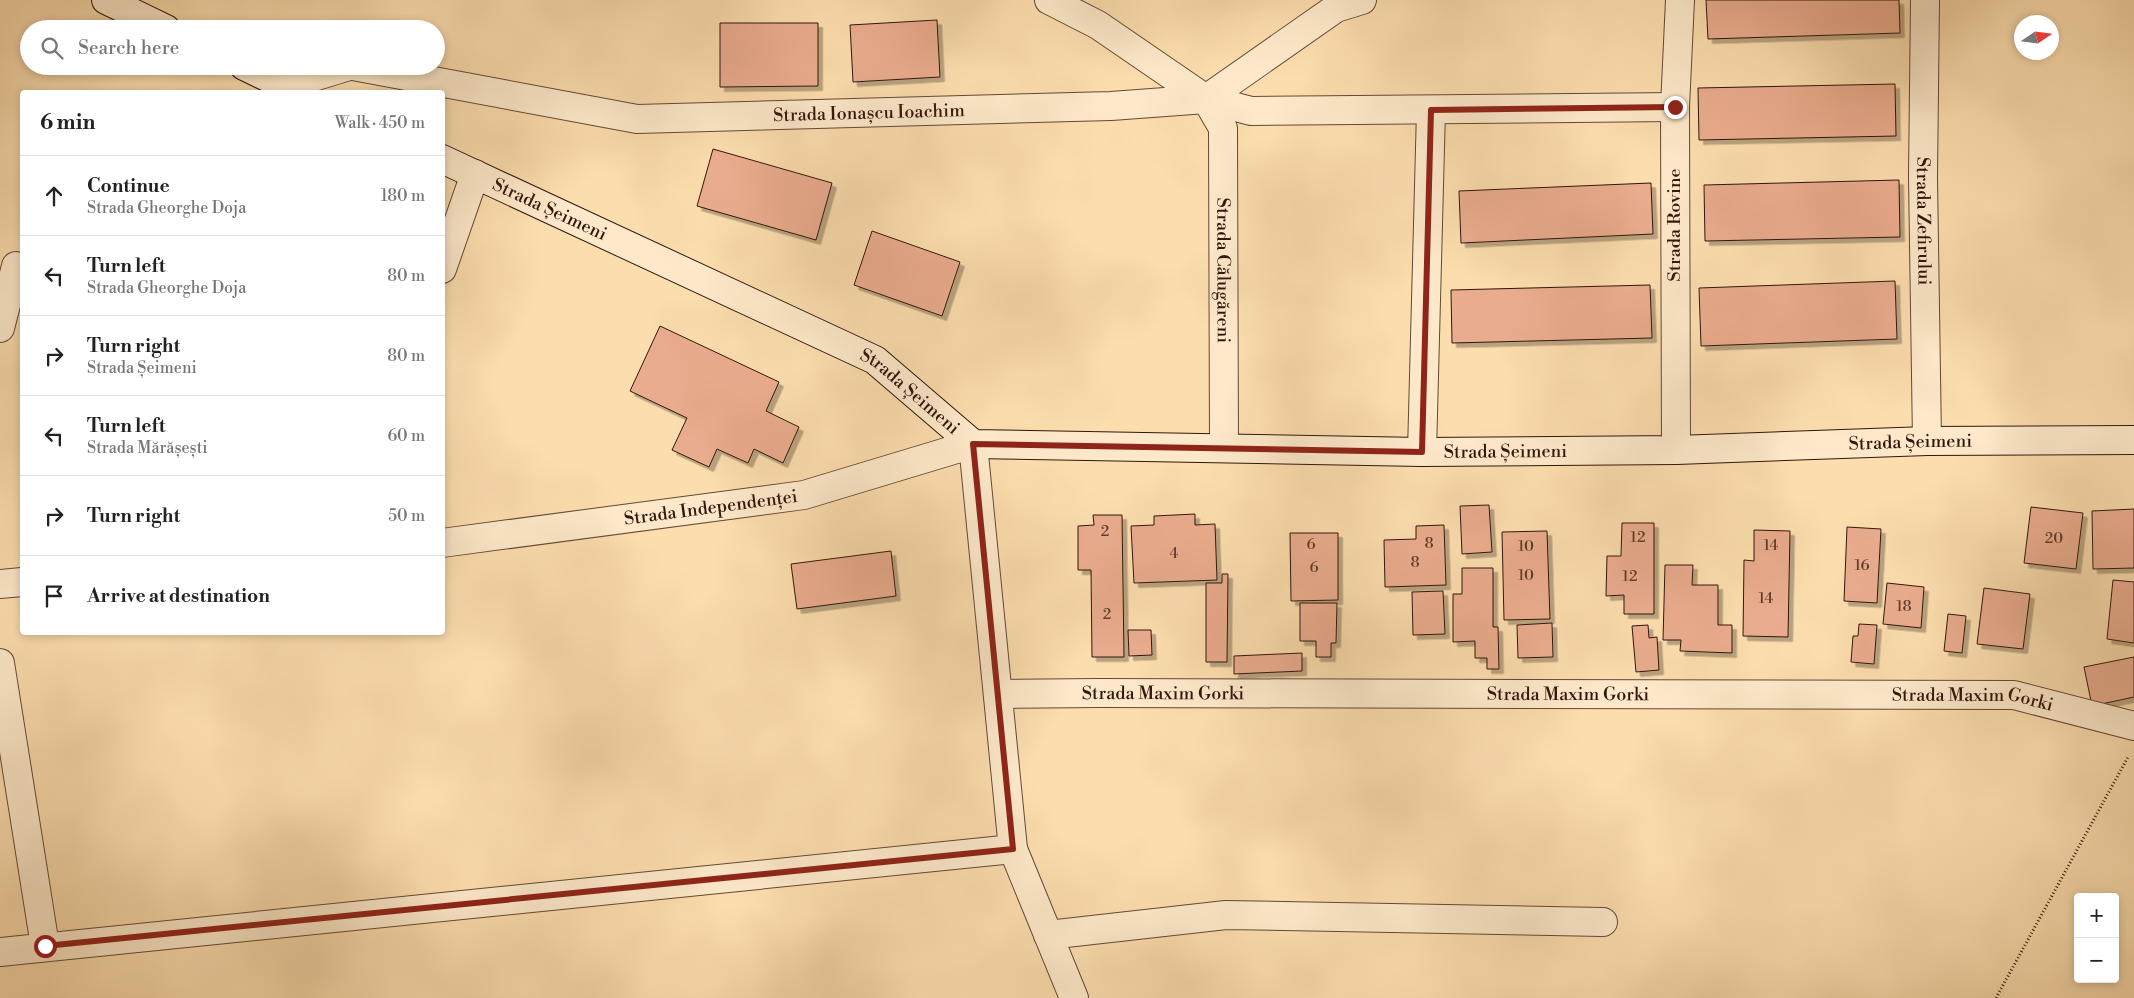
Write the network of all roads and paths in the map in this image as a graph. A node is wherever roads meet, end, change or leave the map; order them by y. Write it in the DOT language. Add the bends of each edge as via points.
graph roads {
  1 [pos="106,0"];
  2 [pos="1049,0"];
  3 [pos="1362,0"];
  4 [pos="1680,0"];
  5 [pos="1924,0"];
  6 [pos="1334,4"];
  7 [pos="147,20"];
  8 [pos="262,75"];
  9 [pos="328,75"];
  10 [pos="400,75"];
  11 [pos="291,89"];
  12 [pos="1206,98"];
  13 [pos="1675,107"];
  14 [pos="1431,110"];
  15 [pos="445,160"];
  16 [pos="475,174"];
  17 [pos="445,260"];
  18 [pos="13,265"];
  19 [pos="0,328"];
  20 [pos="2134,440"];
  21 [pos="1927,441"];
  22 [pos="973,444"];
  23 [pos="1224,448"];
  24 [pos="1676,450"];
  25 [pos="1422,452"];
  26 [pos="445,543"];
  27 [pos="20,582"];
  28 [pos="0,584"];
  29 [pos="0,663"];
  30 [pos="998,694"];
  31 [pos="2134,726"];
  32 [pos="2129,755"];
  33 [pos="1013,849"];
  34 [pos="1603,922"];
  35 [pos="1048,935"];
  36 [pos="45,946"];
  37 [pos="0,952"];
  38 [pos="1074,998"];
  39 [pos="1996,998"];
  1 -- 7 [label="street"];
  2 -- 12 [label="street" via="1098,25"];
  3 -- 6 [label="street, Strada Ionașcu Ioachim"];
  4 -- 13 [label="street, Strada Rovine"];
  5 -- 21 [label="street, Strada Zefirului"];
  6 -- 12 [label="street, Strada Ionașcu Ioachim"];
  8 -- 11 [label="street"];
  9 -- 11 [label="street, Strada Ionașcu Ioachim"];
  10 -- 12 [label="street, Strada Ionașcu Ioachim" via="637,119 1111,106"];
  12 -- 14 [label="street" via="1251,112"];
  12 -- 23 [label="street, Strada Călugăreni" via="1222,128"];
  13 -- 14 [label="street"];
  13 -- 24 [label="street, Strada Rovine"];
  14 -- 25 [label="street"];
  15 -- 16 [label="street, Strada Șeimeni"];
  16 -- 17 [label="street"];
  16 -- 22 [label="street, Strada Șeimeni" via="875,360"];
  18 -- 19 [label="street"];
  20 -- 21 [label="street, Strada Șeimeni"];
  21 -- 24 [label="street, Strada Șeimeni"];
  22 -- 23 [label="street, Strada Șeimeni"];
  22 -- 26 [label="street, Strada Independenței" via="804,495"];
  22 -- 30 [label="street"];
  23 -- 25 [label="street, Strada Șeimeni"];
  24 -- 25 [label="street, Strada Șeimeni"];
  27 -- 28 [label="street"];
  29 -- 36 [label="street"];
  30 -- 31 [label="street, Strada Maxim Gorki" via="2014,695"];
  30 -- 33 [label="street"];
  32 -- 39 [label="path"];
  33 -- 35 [label="street"];
  33 -- 36 [label="street"];
  34 -- 35 [label="street" via="1226,915"];
  35 -- 38 [label="street"];
  36 -- 37 [label="street"];
}
